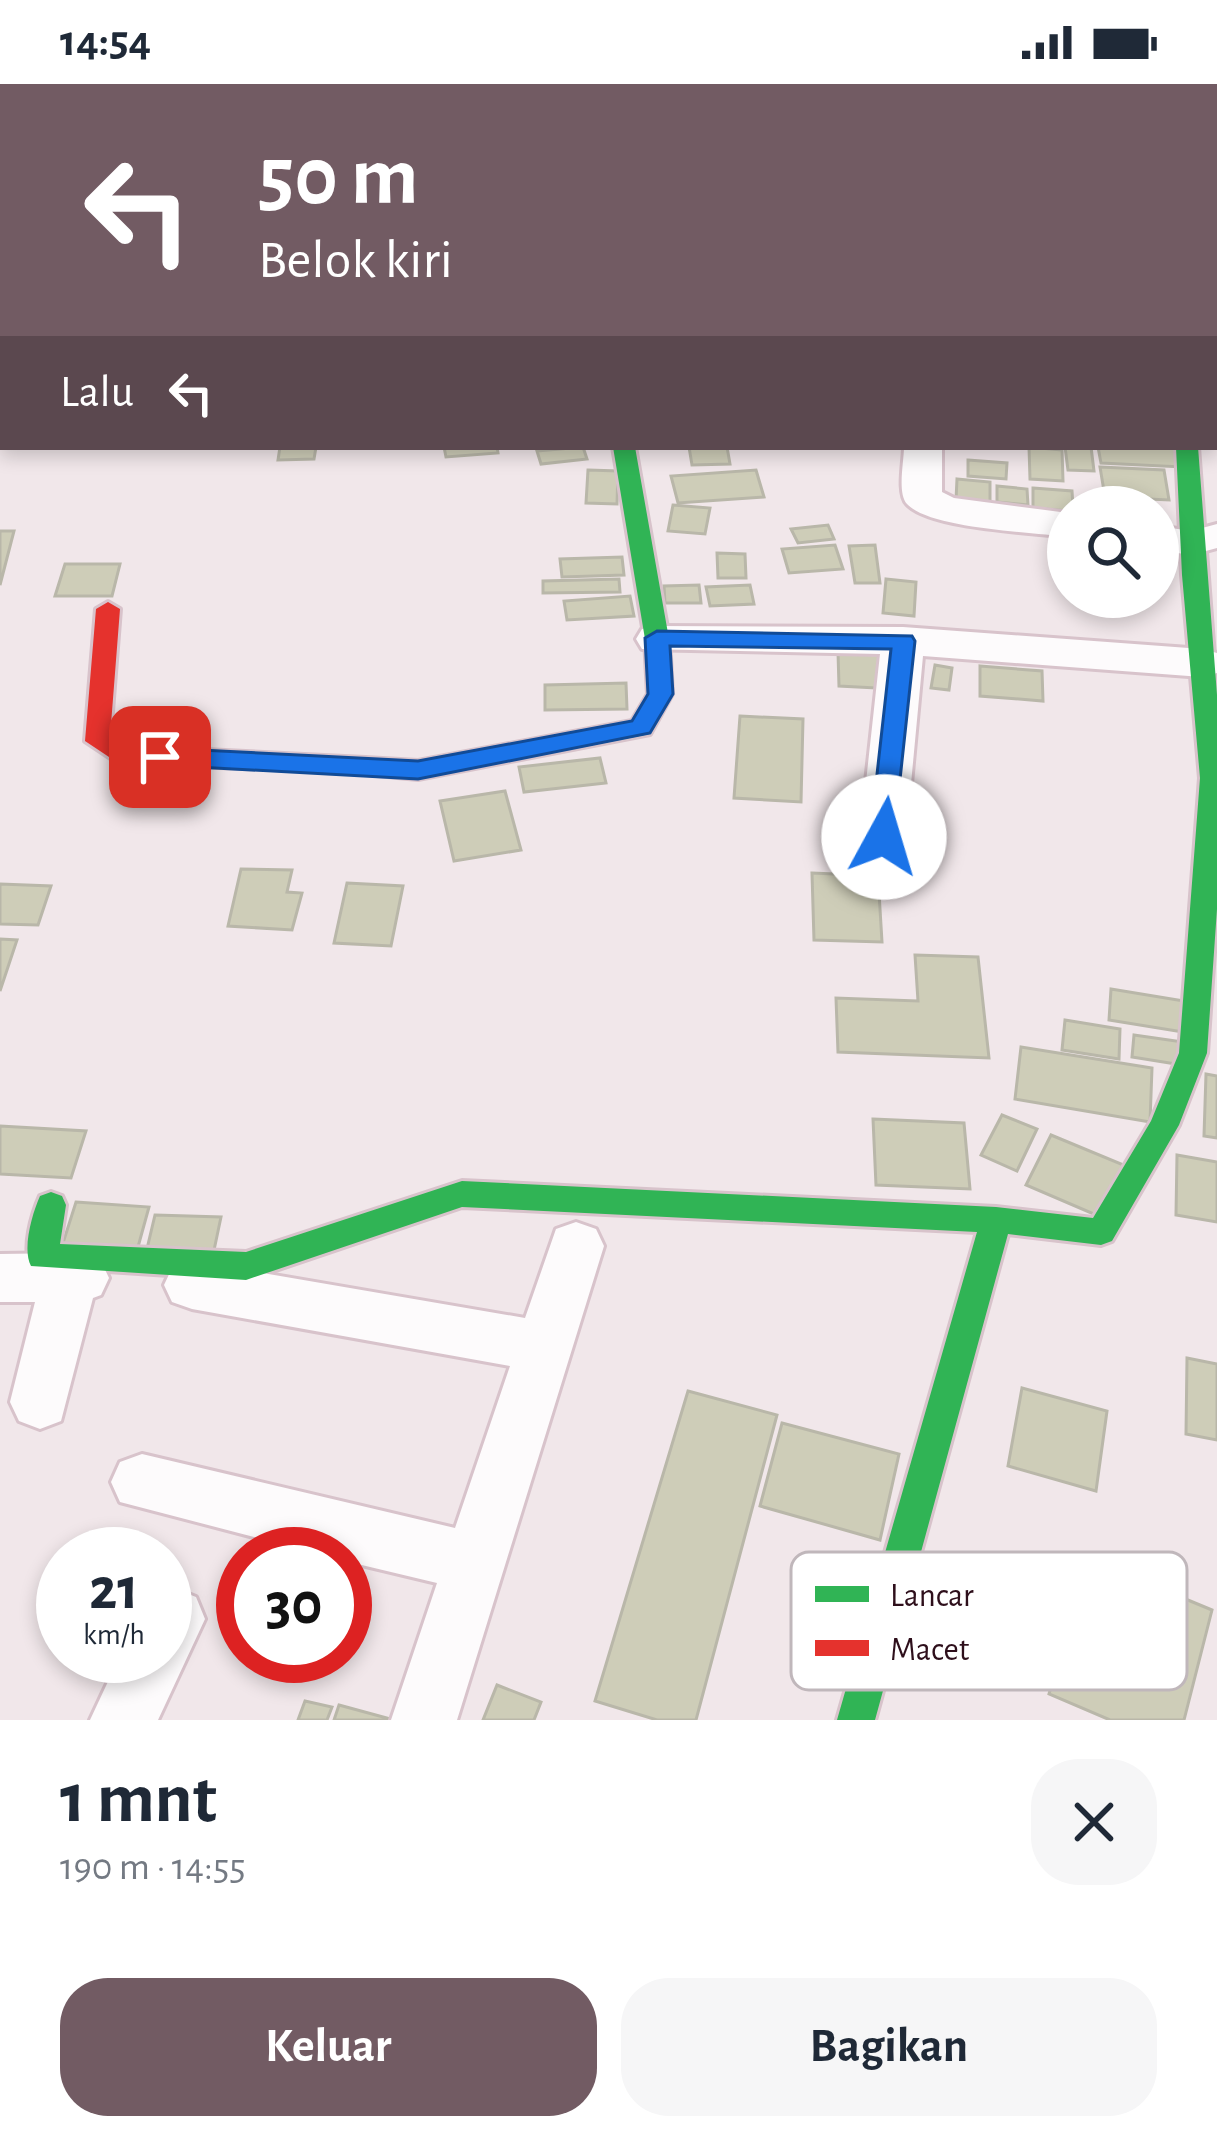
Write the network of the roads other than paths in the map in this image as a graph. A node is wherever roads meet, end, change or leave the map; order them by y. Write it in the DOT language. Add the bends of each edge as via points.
graph roads {
  1 [pos="625,450"];
  2 [pos="923,450"];
  3 [pos="1187,450"];
  4 [pos="1047,522"];
  5 [pos="1189,539"];
  6 [pos="108,609"];
  7 [pos="657,638"];
  8 [pos="903,641"];
  9 [pos="1202,663"];
  10 [pos="1215,778"];
  11 [pos="884,837"];
  12 [pos="50,1205"];
  13 [pos="996,1220"];
  14 [pos="576,1246"];
  15 [pos="70,1277"];
  16 [pos="0,1278"];
  17 [pos="545,1347"];
  18 [pos="40,1402"];
  19 [pos="142,1482"];
  20 [pos="903,1552"];
  21 [pos="477,1563"];
  22 [pos="141,1683"];
  23 [pos="864,1690"];
  24 [pos="123,1720"];
  25 [pos="424,1720"];
  26 [pos="856,1720"];
  1 -- 7 [label="street"];
  2 -- 4 [label="street" via="922,498 945,509"];
  3 -- 5 [label="street"];
  5 -- 9 [label="street"];
  6 -- 7 [label="street" via="97,741 118,754 256,762 418,770 641,728 661,694"];
  7 -- 8 [label="street"];
  8 -- 9 [label="street"];
  8 -- 11 [label="street"];
  9 -- 10 [label="street"];
  10 -- 13 [label="street" via="1193,1053 1164,1125 1101,1232"];
  12 -- 13 [label="street" via="42,1257 246,1266 462,1194"];
  13 -- 20 [label="street"];
  14 -- 17 [label="street"];
  15 -- 16 [label="street"];
  15 -- 17 [label="street" via="210,1286"];
  15 -- 18 [label="street"];
  17 -- 21 [label="street"];
  19 -- 21 [label="street"];
  21 -- 25 [label="street"];
  22 -- 24 [label="street"];
  23 -- 26 [label="street"];
}
